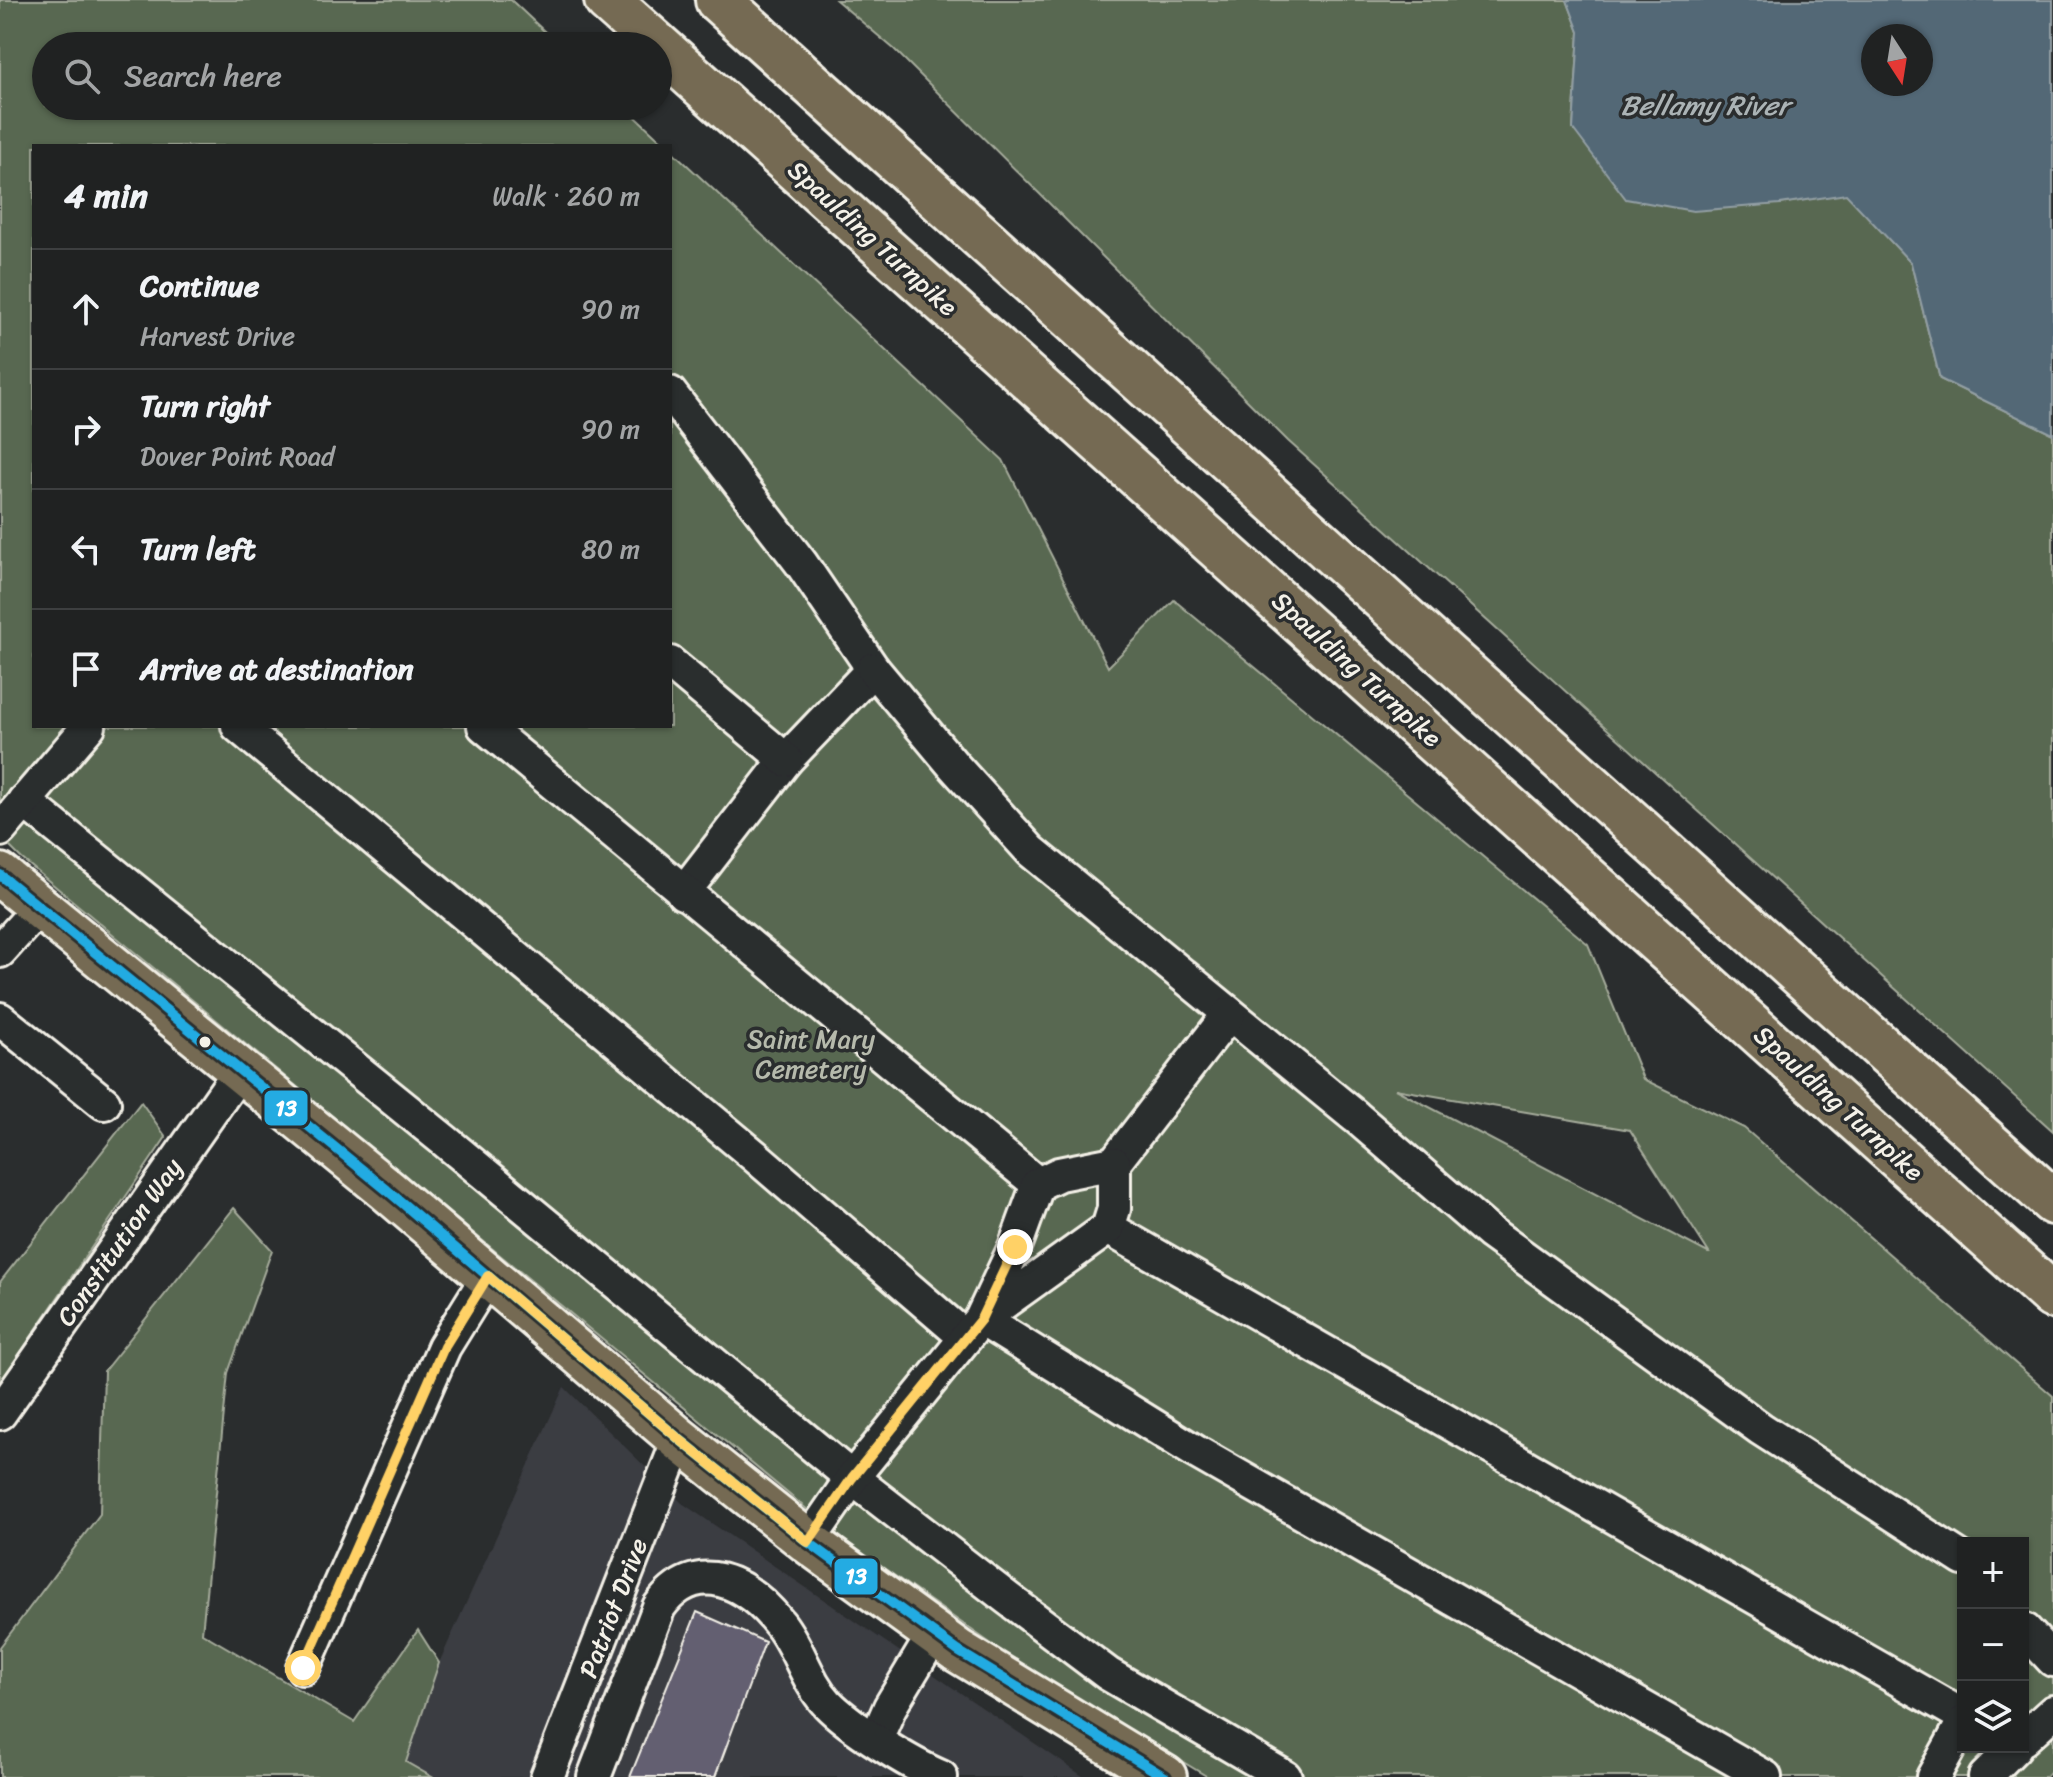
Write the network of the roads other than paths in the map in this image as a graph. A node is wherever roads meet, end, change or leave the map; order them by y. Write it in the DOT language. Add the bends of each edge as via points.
graph roads {
  1 [pos="607,0"];
  2 [pos="718,0"];
  3 [pos="643,32"];
  4 [pos="672,58"];
  5 [pos="672,396"];
  6 [pos="672,665"];
  7 [pos="873,669"];
  8 [pos="87,728"];
  9 [pos="240,728"];
  10 [pos="486,728"];
  11 [pos="786,760"];
  12 [pos="24,801"];
  13 [pos="0,830"];
  14 [pos="0,875"];
  15 [pos="683,893"];
  16 [pos="38,909"];
  17 [pos="0,951"];
  18 [pos="1229,1014"];
  19 [pos="0,1019"];
  20 [pos="239,1072"];
  21 [pos="104,1103"];
  22 [pos="1114,1163"];
  23 [pos="1038,1184"];
  24 [pos="2053,1202"];
  25 [pos="1108,1228"];
  26 [pos="488,1276"];
  27 [pos="2053,1296"];
  28 [pos="973,1328"];
  29 [pos="0,1413"];
  30 [pos="679,1439"];
  31 [pos="852,1478"];
  32 [pos="808,1542"];
  33 [pos="1957,1555"];
  34 [pos="2029,1631"];
  35 [pos="934,1634"];
  36 [pos="2053,1660"];
  37 [pos="303,1668"];
  38 [pos="2053,1712"];
  39 [pos="1957,1713"];
  40 [pos="1957,1734"];
  41 [pos="2029,1734"];
  42 [pos="876,1739"];
  43 [pos="2009,1753"];
  44 [pos="547,1777"];
  45 [pos="594,1777"];
  46 [pos="941,1777"];
  47 [pos="1165,1777"];
  48 [pos="1285,1777"];
  49 [pos="1765,1777"];
  50 [pos="1933,1777"];
  51 [pos="1985,1777"];
  1 -- 3 [label="highway, Spaulding Turnpike"];
  2 -- 24 [label="highway"];
  4 -- 27 [label="highway, Spaulding Turnpike"];
  5 -- 7 [label="street" via="801,563"];
  6 -- 11 [label="street"];
  7 -- 11 [label="street"];
  7 -- 18 [label="street" via="1031,851"];
  8 -- 12 [label="street"];
  9 -- 28 [label="street" via="756,1157"];
  10 -- 15 [label="street"];
  11 -- 15 [label="street"];
  12 -- 13 [label="street"];
  12 -- 31 [label="street"];
  14 -- 16 [label="main road"];
  15 -- 23 [label="street"];
  16 -- 17 [label="street"];
  16 -- 20 [label="main road"];
  18 -- 22 [label="street"];
  18 -- 33 [label="street" via="1489,1232 1565,1289 1761,1429"];
  19 -- 21 [label="street"];
  20 -- 26 [label="main road"];
  20 -- 29 [label="street, Constitution Way"];
  22 -- 23 [label="street" via="1059,1174"];
  22 -- 25 [label="street" via="1114,1209"];
  23 -- 28 [label="street" via="1015,1247"];
  25 -- 28 [label="street"];
  25 -- 39 [label="street"];
  26 -- 30 [label="main road"];
  26 -- 37 [label="street" via="444,1347"];
  28 -- 31 [label="street"];
  28 -- 49 [label="street"];
  30 -- 32 [label="main road"];
  30 -- 44 [label="street, Patriot Drive"];
  31 -- 32 [label="street"];
  31 -- 48 [label="street" via="1108,1674"];
  32 -- 35 [label="main road"];
  34 -- 36 [label="street"];
  35 -- 42 [label="street"];
  35 -- 47 [label="main road"];
  38 -- 41 [label="street"];
  40 -- 50 [label="street"];
  42 -- 45 [label="street" via="814,1689 780,1625 761,1605 738,1587 712,1577 691,1578 672,1589 659,1607"];
  42 -- 46 [label="street"];
  43 -- 51 [label="street"];
}
